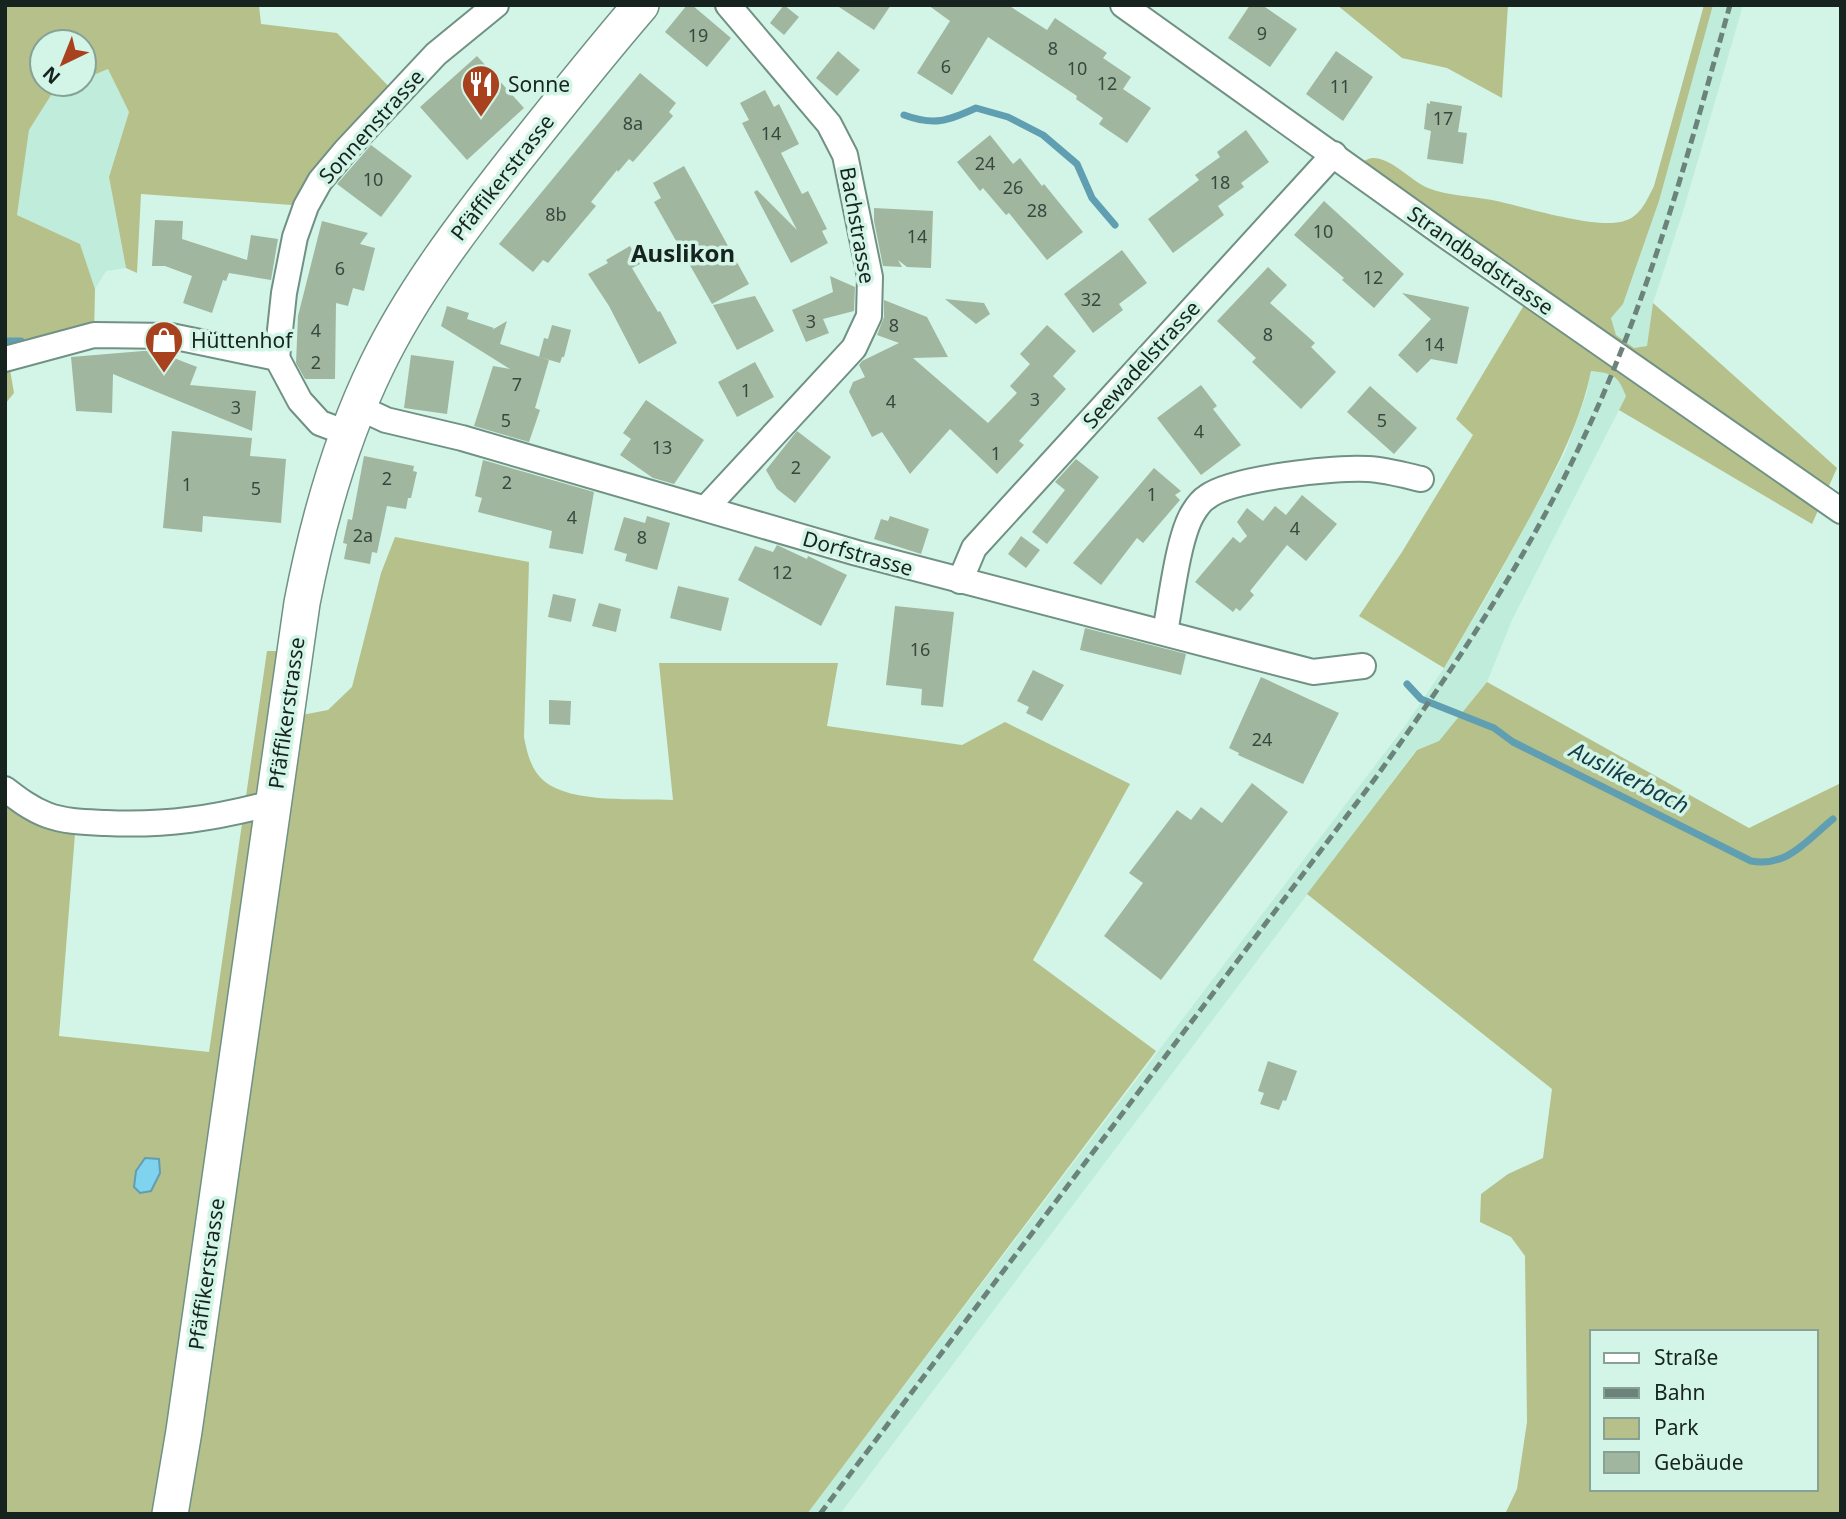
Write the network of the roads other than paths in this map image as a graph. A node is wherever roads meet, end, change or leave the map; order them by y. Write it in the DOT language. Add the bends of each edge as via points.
graph roads {
  1 [pos="496,5"];
  2 [pos="641,5"];
  3 [pos="728,5"];
  4 [pos="1123,5"];
  5 [pos="1334,155"];
  6 [pos="277,358"];
  7 [pos="5,359"];
  8 [pos="353,420"];
  9 [pos="1421,478"];
  10 [pos="706,509"];
  11 [pos="1841,511"];
  12 [pos="960,582"];
  13 [pos="1165,632"];
  14 [pos="1363,666"];
  15 [pos="5,789"];
  16 [pos="272,803"];
  17 [pos="170,1514"];
  1 -- 6 [label="street, Sonnenstrasse" via="436,54 320,181 295,237"];
  2 -- 8 [label="main road, Pfäffikerstrasse" via="436,263 378,363"];
  3 -- 10 [label="street, Bachstrasse" via="829,124 845,155 870,277 869,316 854,348"];
  4 -- 5 [label="street, Strandbadstrasse"];
  5 -- 11 [label="street, Strandbadstrasse"];
  5 -- 12 [label="street, Seewadelstrasse" via="974,548"];
  6 -- 7 [label="street" via="171,336 94,335"];
  6 -- 8 [label="street, Dorfstrasse" via="300,401 320,423"];
  8 -- 10 [label="street, Dorfstrasse" via="386,420 462,438"];
  8 -- 16 [label="main road, Pfäffikerstrasse" via="311,554"];
  9 -- 13 [label="street" via="1344,468 1231,486 1207,497 1185,531"];
  10 -- 12 [label="street, Dorfstrasse"];
  12 -- 13 [label="street, Dorfstrasse"];
  13 -- 14 [label="street, Dorfstrasse" via="1313,672"];
  15 -- 16 [label="street" via="47,815 89,822 183,822"];
  16 -- 17 [label="main road, Pfäffikerstrasse"];
}
